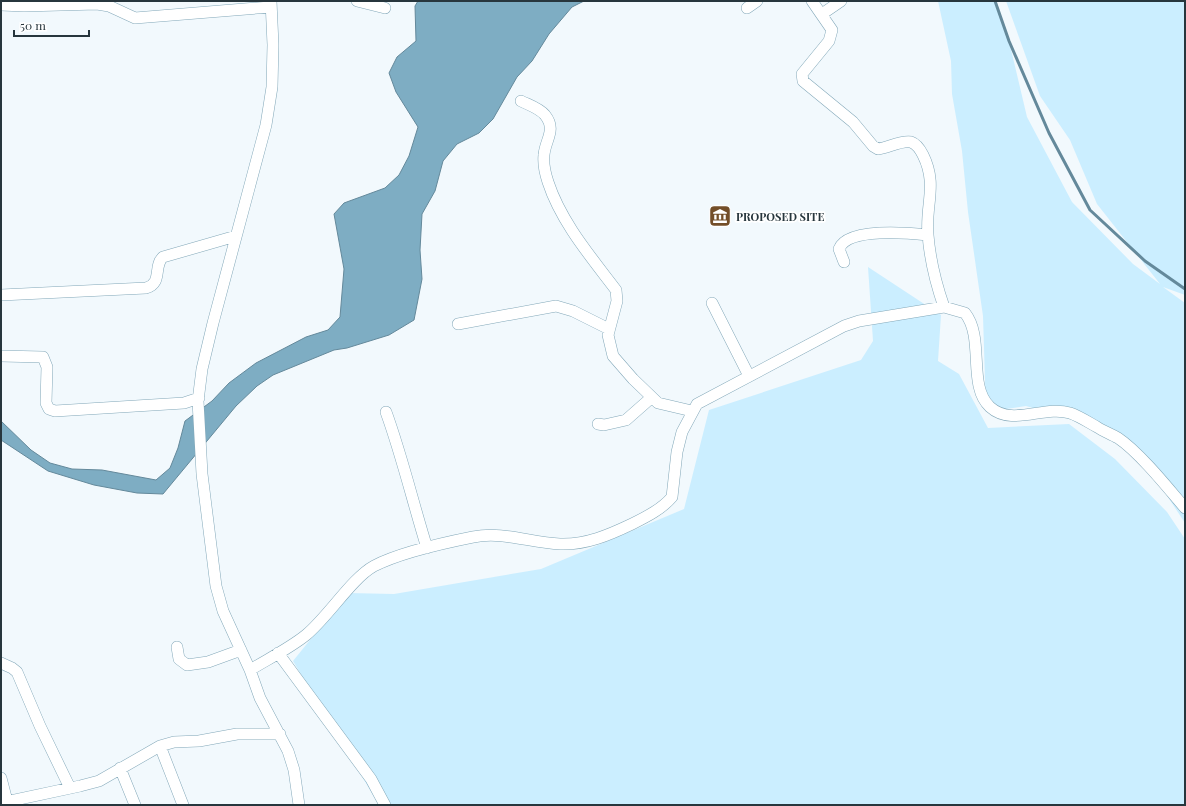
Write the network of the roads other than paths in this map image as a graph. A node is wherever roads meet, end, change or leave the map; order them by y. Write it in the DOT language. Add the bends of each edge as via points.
graph roads {
  1 [pos="357,1"];
  2 [pos="757,1"];
  3 [pos="812,1"];
  4 [pos="841,1"];
  5 [pos="270,4"];
  6 [pos="1,5"];
  7 [pos="385,8"];
  8 [pos="746,8"];
  9 [pos="822,14"];
  10 [pos="521,101"];
  11 [pos="928,235"];
  12 [pos="236,236"];
  13 [pos="844,262"];
  14 [pos="1,295"];
  15 [pos="712,303"];
  16 [pos="944,307"];
  17 [pos="458,324"];
  18 [pos="609,329"];
  19 [pos="1,356"];
  20 [pos="750,376"];
  21 [pos="651,398"];
  22 [pos="198,400"];
  23 [pos="692,411"];
  24 [pos="386,412"];
  25 [pos="598,424"];
  26 [pos="1185,508"];
  27 [pos="427,548"];
  28 [pos="177,648"];
  29 [pos="241,650"];
  30 [pos="278,653"];
  31 [pos="1,663"];
  32 [pos="250,670"];
  33 [pos="280,734"];
  34 [pos="160,746"];
  35 [pos="120,768"];
  36 [pos="1,778"];
  37 [pos="70,788"];
  38 [pos="6,803"];
  39 [pos="135,805"];
  40 [pos="183,805"];
  41 [pos="299,805"];
  42 [pos="385,805"];
  1 -- 7 [label="street"];
  2 -- 8 [label="street"];
  3 -- 9 [label="street"];
  4 -- 9 [label="street"];
  5 -- 6 [label="street" via="135,18 109,6 97,4"];
  5 -- 12 [label="street" via="273,45 271,95 266,125"];
  9 -- 11 [label="street" via="832,30 831,35 801,77 853,122 878,149 904,142 912,142 918,147 931,175"];
  10 -- 18 [label="street" via="540,111 547,120 551,133 544,153 548,184 566,220 616,290 617,301"];
  11 -- 13 [label="street" via="873,233 845,241 839,249"];
  11 -- 16 [label="street" via="937,288"];
  12 -- 14 [label="street" via="163,257 156,280 146,288"];
  12 -- 22 [label="street" via="202,369"];
  15 -- 20 [label="street"];
  16 -- 20 [label="street" via="852,323"];
  16 -- 26 [label="street" via="965,313 973,326 980,387 990,407 999,413 1012,416 1063,412 1078,416 1118,439 1137,455"];
  17 -- 18 [label="street" via="556,306 573,311"];
  18 -- 21 [label="street" via="613,356"];
  19 -- 22 [label="street" via="43,357 47,367 46,403 49,409 55,411"];
  20 -- 23 [label="street" via="703,400"];
  21 -- 23 [label="street" via="662,404"];
  21 -- 25 [label="street" via="626,420"];
  22 -- 29 [label="street" via="202,474 216,586 223,611"];
  23 -- 27 [label="street" via="676,452 672,497 640,520 594,540 577,544 489,535"];
  24 -- 27 [label="street"];
  27 -- 30 [label="street" via="374,566 306,635"];
  28 -- 29 [label="street" via="179,660 187,665 208,662"];
  29 -- 32 [label="street"];
  30 -- 32 [label="street"];
  30 -- 42 [label="street" via="372,779"];
  31 -- 37 [label="street" via="16,672"];
  32 -- 33 [label="street" via="260,698"];
  33 -- 34 [label="street" via="237,734"];
  33 -- 41 [label="street" via="294,770"];
  34 -- 35 [label="street"];
  34 -- 40 [label="street"];
  35 -- 37 [label="street" via="99,781"];
  35 -- 39 [label="street"];
  36 -- 38 [label="street"];
  37 -- 38 [label="street"];
}
